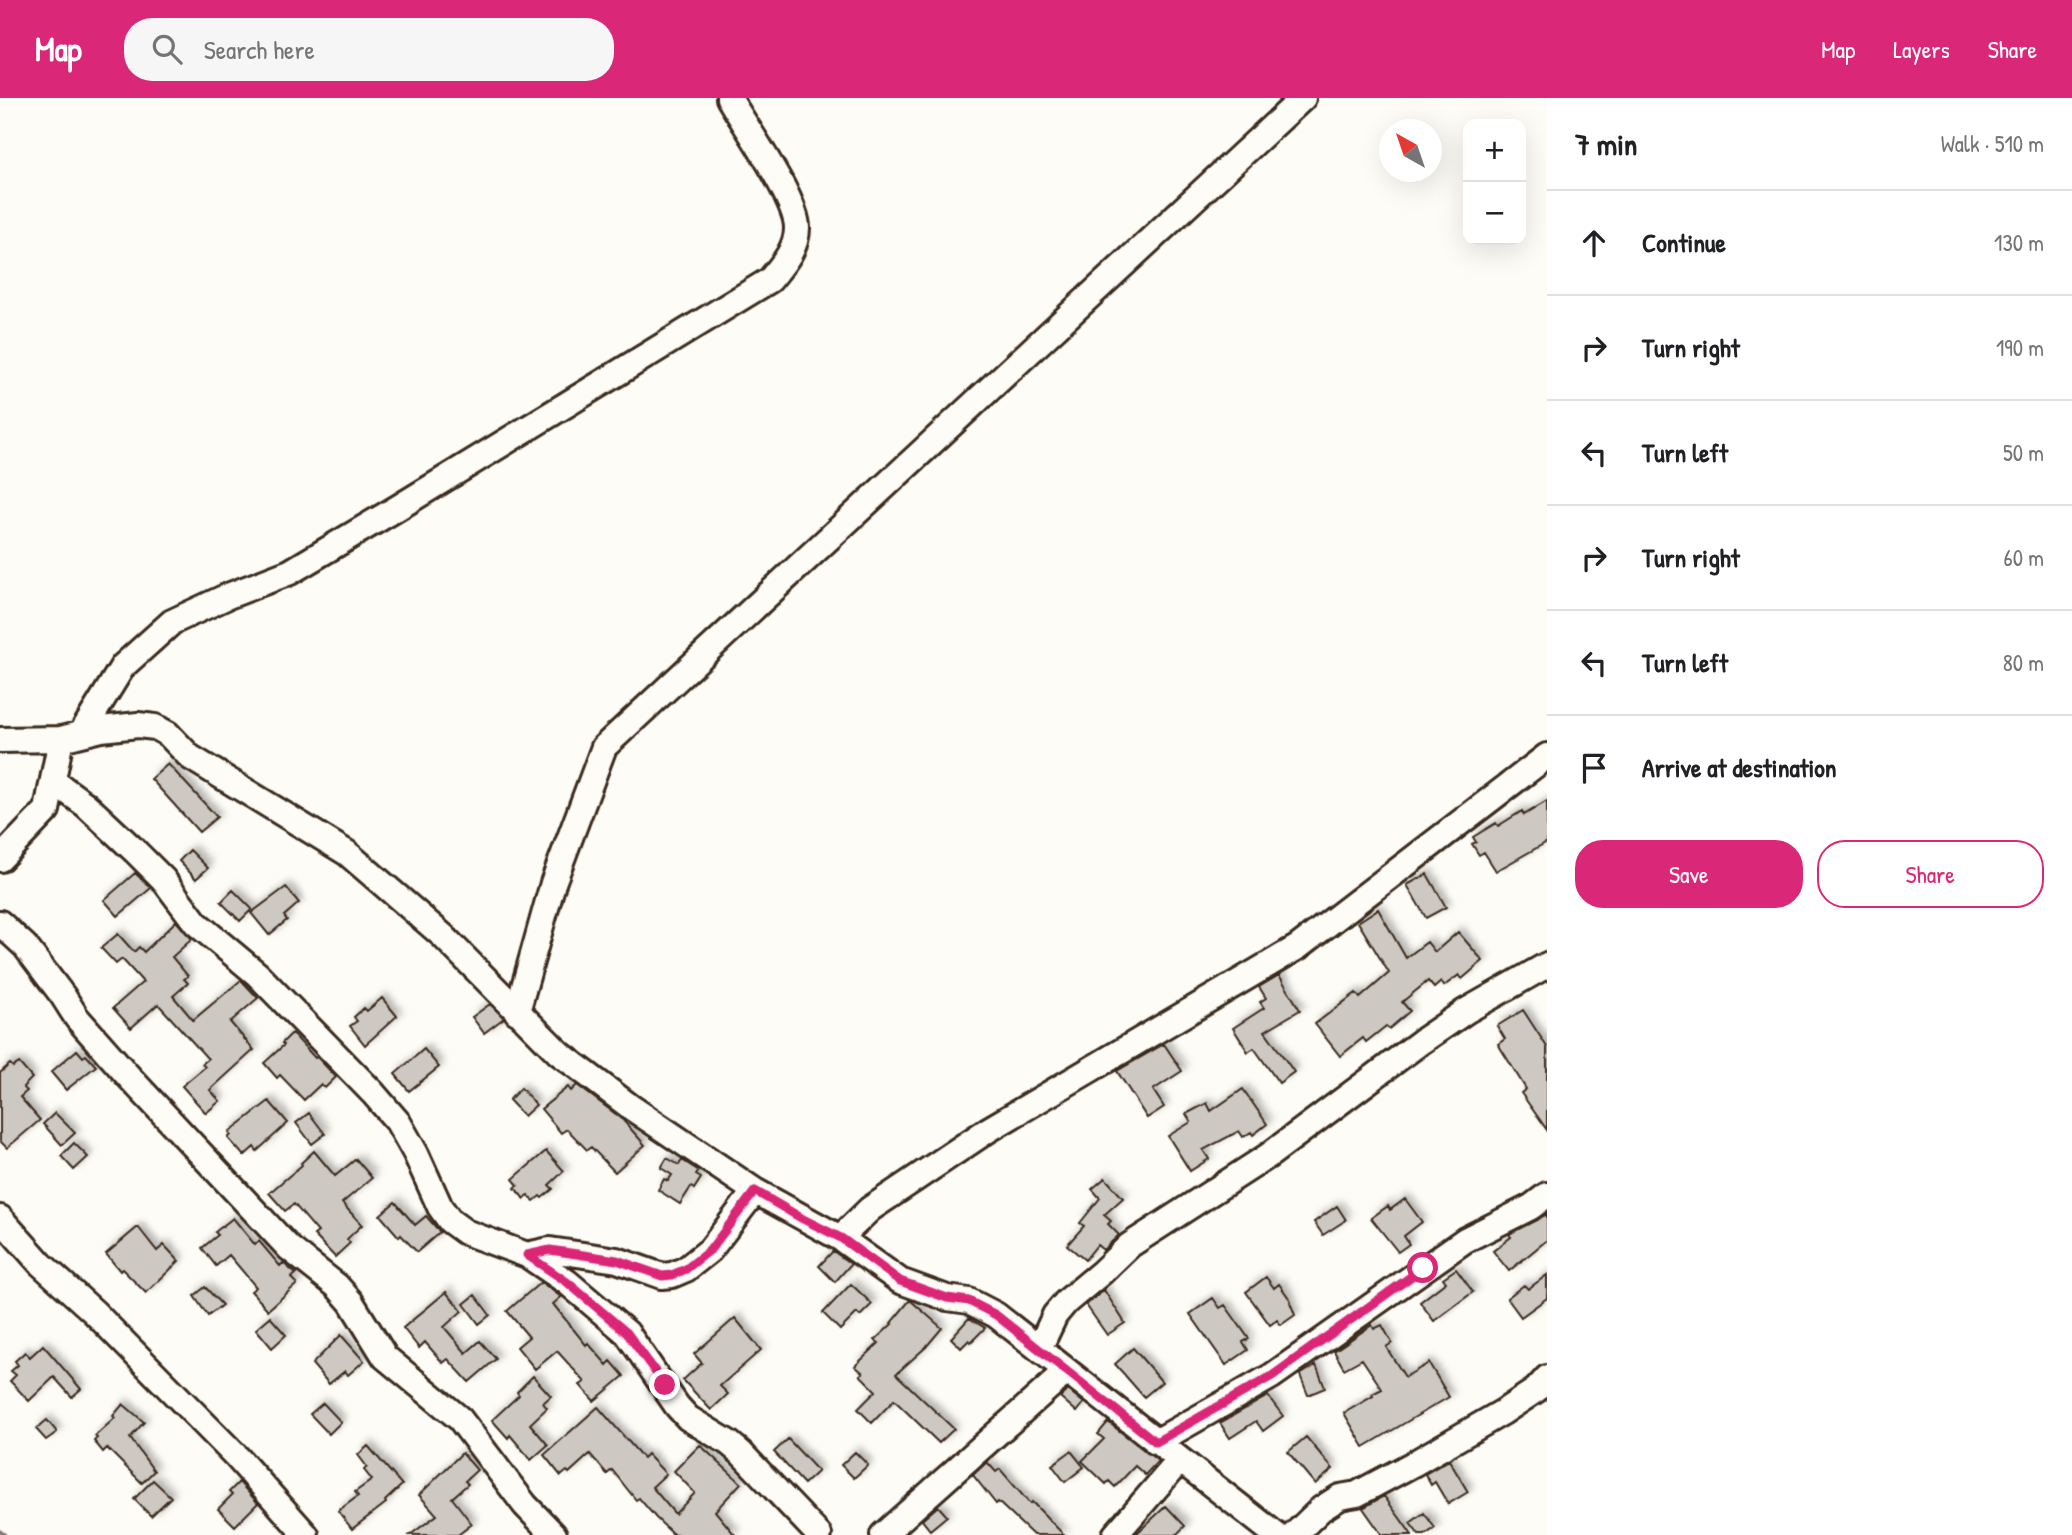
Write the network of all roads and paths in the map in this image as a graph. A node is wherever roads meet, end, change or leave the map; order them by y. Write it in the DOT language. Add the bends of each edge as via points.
graph roads {
  1 [pos="729,98"];
  2 [pos="1303,98"];
  3 [pos="71,736"];
  4 [pos="0,740"];
  5 [pos="1547,756"];
  6 [pos="53,781"];
  7 [pos="0,859"];
  8 [pos="0,923"];
  9 [pos="1547,965"];
  10 [pos="517,1012"];
  11 [pos="755,1191"];
  12 [pos="1547,1195"];
  13 [pos="0,1218"];
  14 [pos="841,1238"];
  15 [pos="527,1255"];
  16 [pos="1039,1349"];
  17 [pos="1067,1371"];
  18 [pos="1547,1378"];
  19 [pos="1156,1442"];
  20 [pos="1180,1460"];
  21 [pos="306,1535"];
  22 [pos="554,1535"];
  23 [pos="818,1535"];
  24 [pos="883,1535"];
  25 [pos="1115,1535"];
  26 [pos="1276,1535"];
  27 [pos="1294,1535"];
  1 -- 3 [label="street" via="787,195 797,228 790,254 770,281 290,572 172,622 123,666"];
  2 -- 10 [label="street" via="604,747 553,883"];
  3 -- 4 [label="street"];
  3 -- 6 [label="street"];
  3 -- 10 [label="street" via="138,725 168,734 190,757 347,853 442,935"];
  5 -- 14 [label="street" via="1298,947 988,1130 870,1209"];
  6 -- 7 [label="street" via="47,810"];
  6 -- 15 [label="street" via="86,804 135,851 196,923 257,974 373,1093 398,1122 450,1221 465,1232"];
  8 -- 22 [label="street" via="25,946 77,1018 130,1078 289,1248 338,1286 385,1357 460,1419 525,1505"];
  9 -- 16 [label="street" via="1466,1011 1269,1156 1130,1245 1066,1302"];
  10 -- 11 [label="street" via="559,1053 632,1108"];
  11 -- 14 [label="street"];
  11 -- 15 [label="street" via="710,1250 672,1275 662,1276 617,1260 550,1250"];
  12 -- 19 [label="street" via="1465,1240 1272,1376"];
  13 -- 21 [label="street" via="236,1456"];
  14 -- 16 [label="street" via="900,1281 969,1301 996,1315"];
  15 -- 23 [label="street" via="627,1333 688,1418 741,1453"];
  16 -- 17 [label="street"];
  17 -- 19 [label="street"];
  17 -- 24 [label="street"];
  18 -- 27 [label="street" via="1503,1412 1413,1464 1321,1508"];
  19 -- 20 [label="street"];
  20 -- 25 [label="street"];
  20 -- 26 [label="street"];
}
